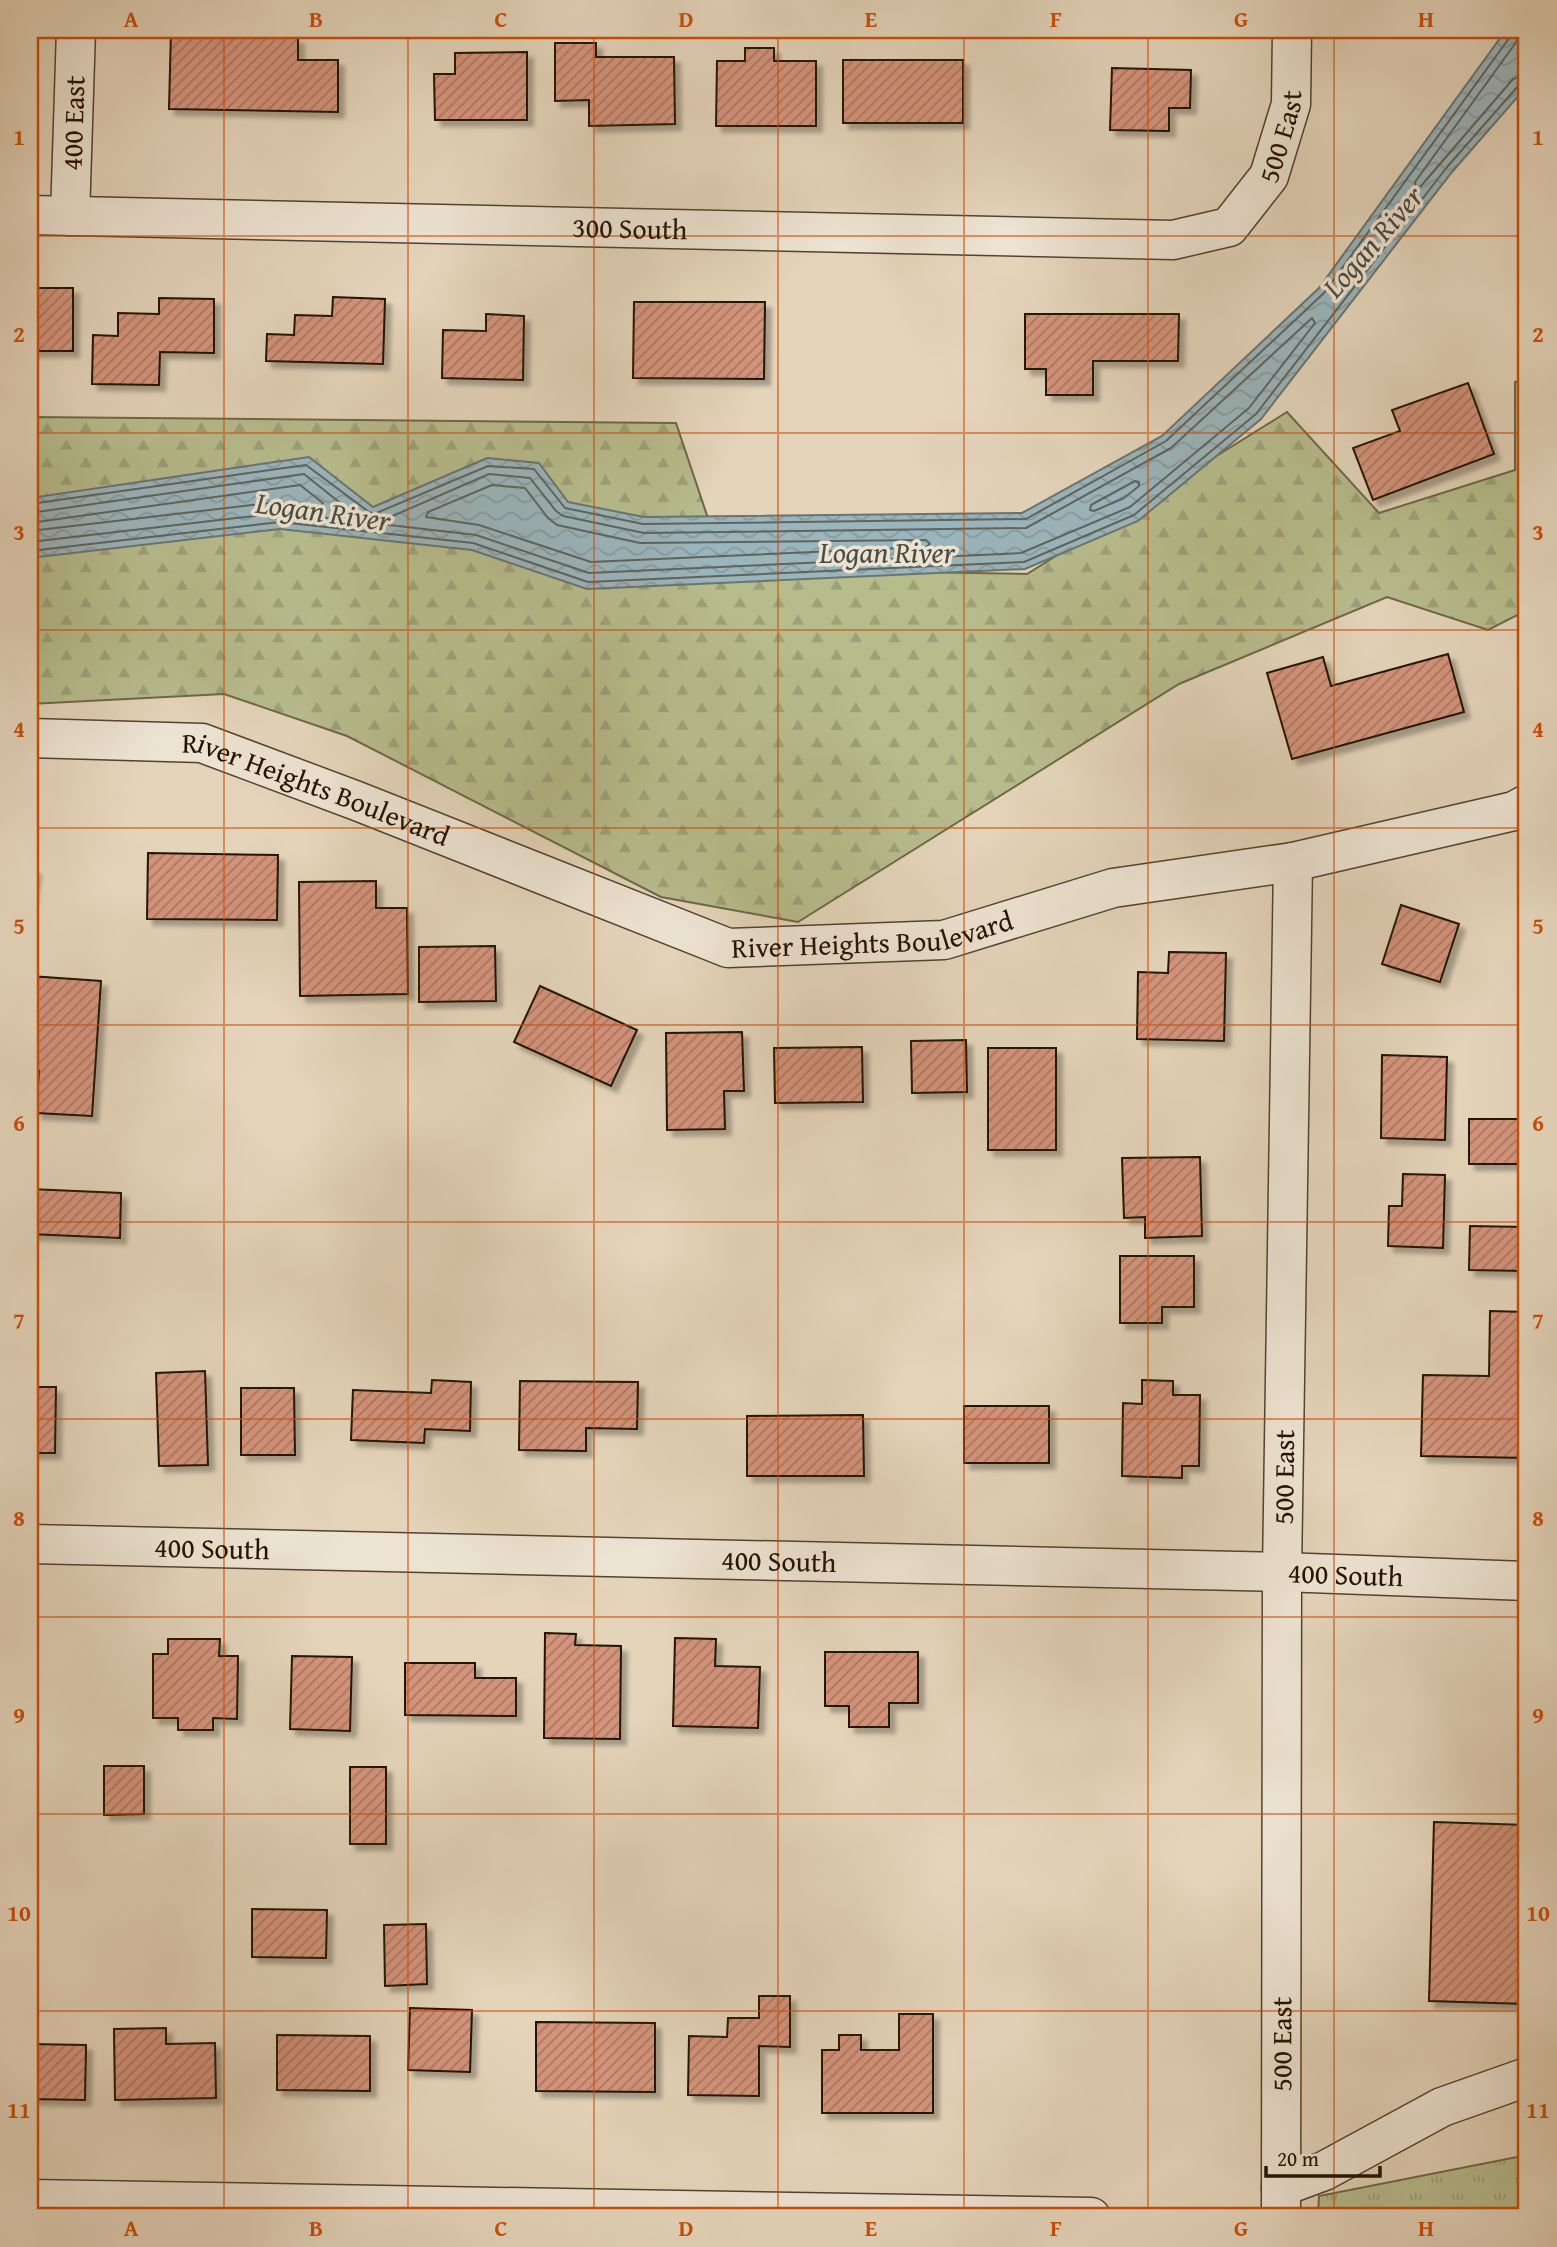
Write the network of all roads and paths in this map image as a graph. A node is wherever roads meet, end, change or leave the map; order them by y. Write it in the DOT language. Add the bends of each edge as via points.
graph roads {
  1 [pos="76,30"];
  2 [pos="1292,30"];
  3 [pos="30,215"];
  4 [pos="70,216"];
  5 [pos="1229,227"];
  6 [pos="30,738"];
  7 [pos="1527,804"];
  8 [pos="1293,862"];
  9 [pos="30,1544"];
  10 [pos="1282,1572"];
  11 [pos="1527,1581"];
  12 [pos="1527,2077"];
  13 [pos="30,2199"];
  14 [pos="1281,2202"];
  15 [pos="1091,2217"];
  1 -- 4 [label="street, 400 East"];
  2 -- 5 [label="street, 500 East" via="1291,104 1269,176"];
  3 -- 4 [label="street, 300 South"];
  4 -- 5 [label="street, 300 South" via="1173,240"];
  6 -- 8 [label="street, River Heights Boulevard" via="202,743 728,948 944,940 1113,888"];
  7 -- 8 [label="street, River Heights Boulevard" via="1514,811"];
  8 -- 10 [label="street, 500 East"];
  9 -- 10 [label="street, 400 South"];
  10 -- 11 [label="street, 400 South"];
  10 -- 14 [label="street, 500 East"];
  12 -- 14 [label="street" via="1442,2108 1324,2171"];
  13 -- 15 [label="street"];
}
